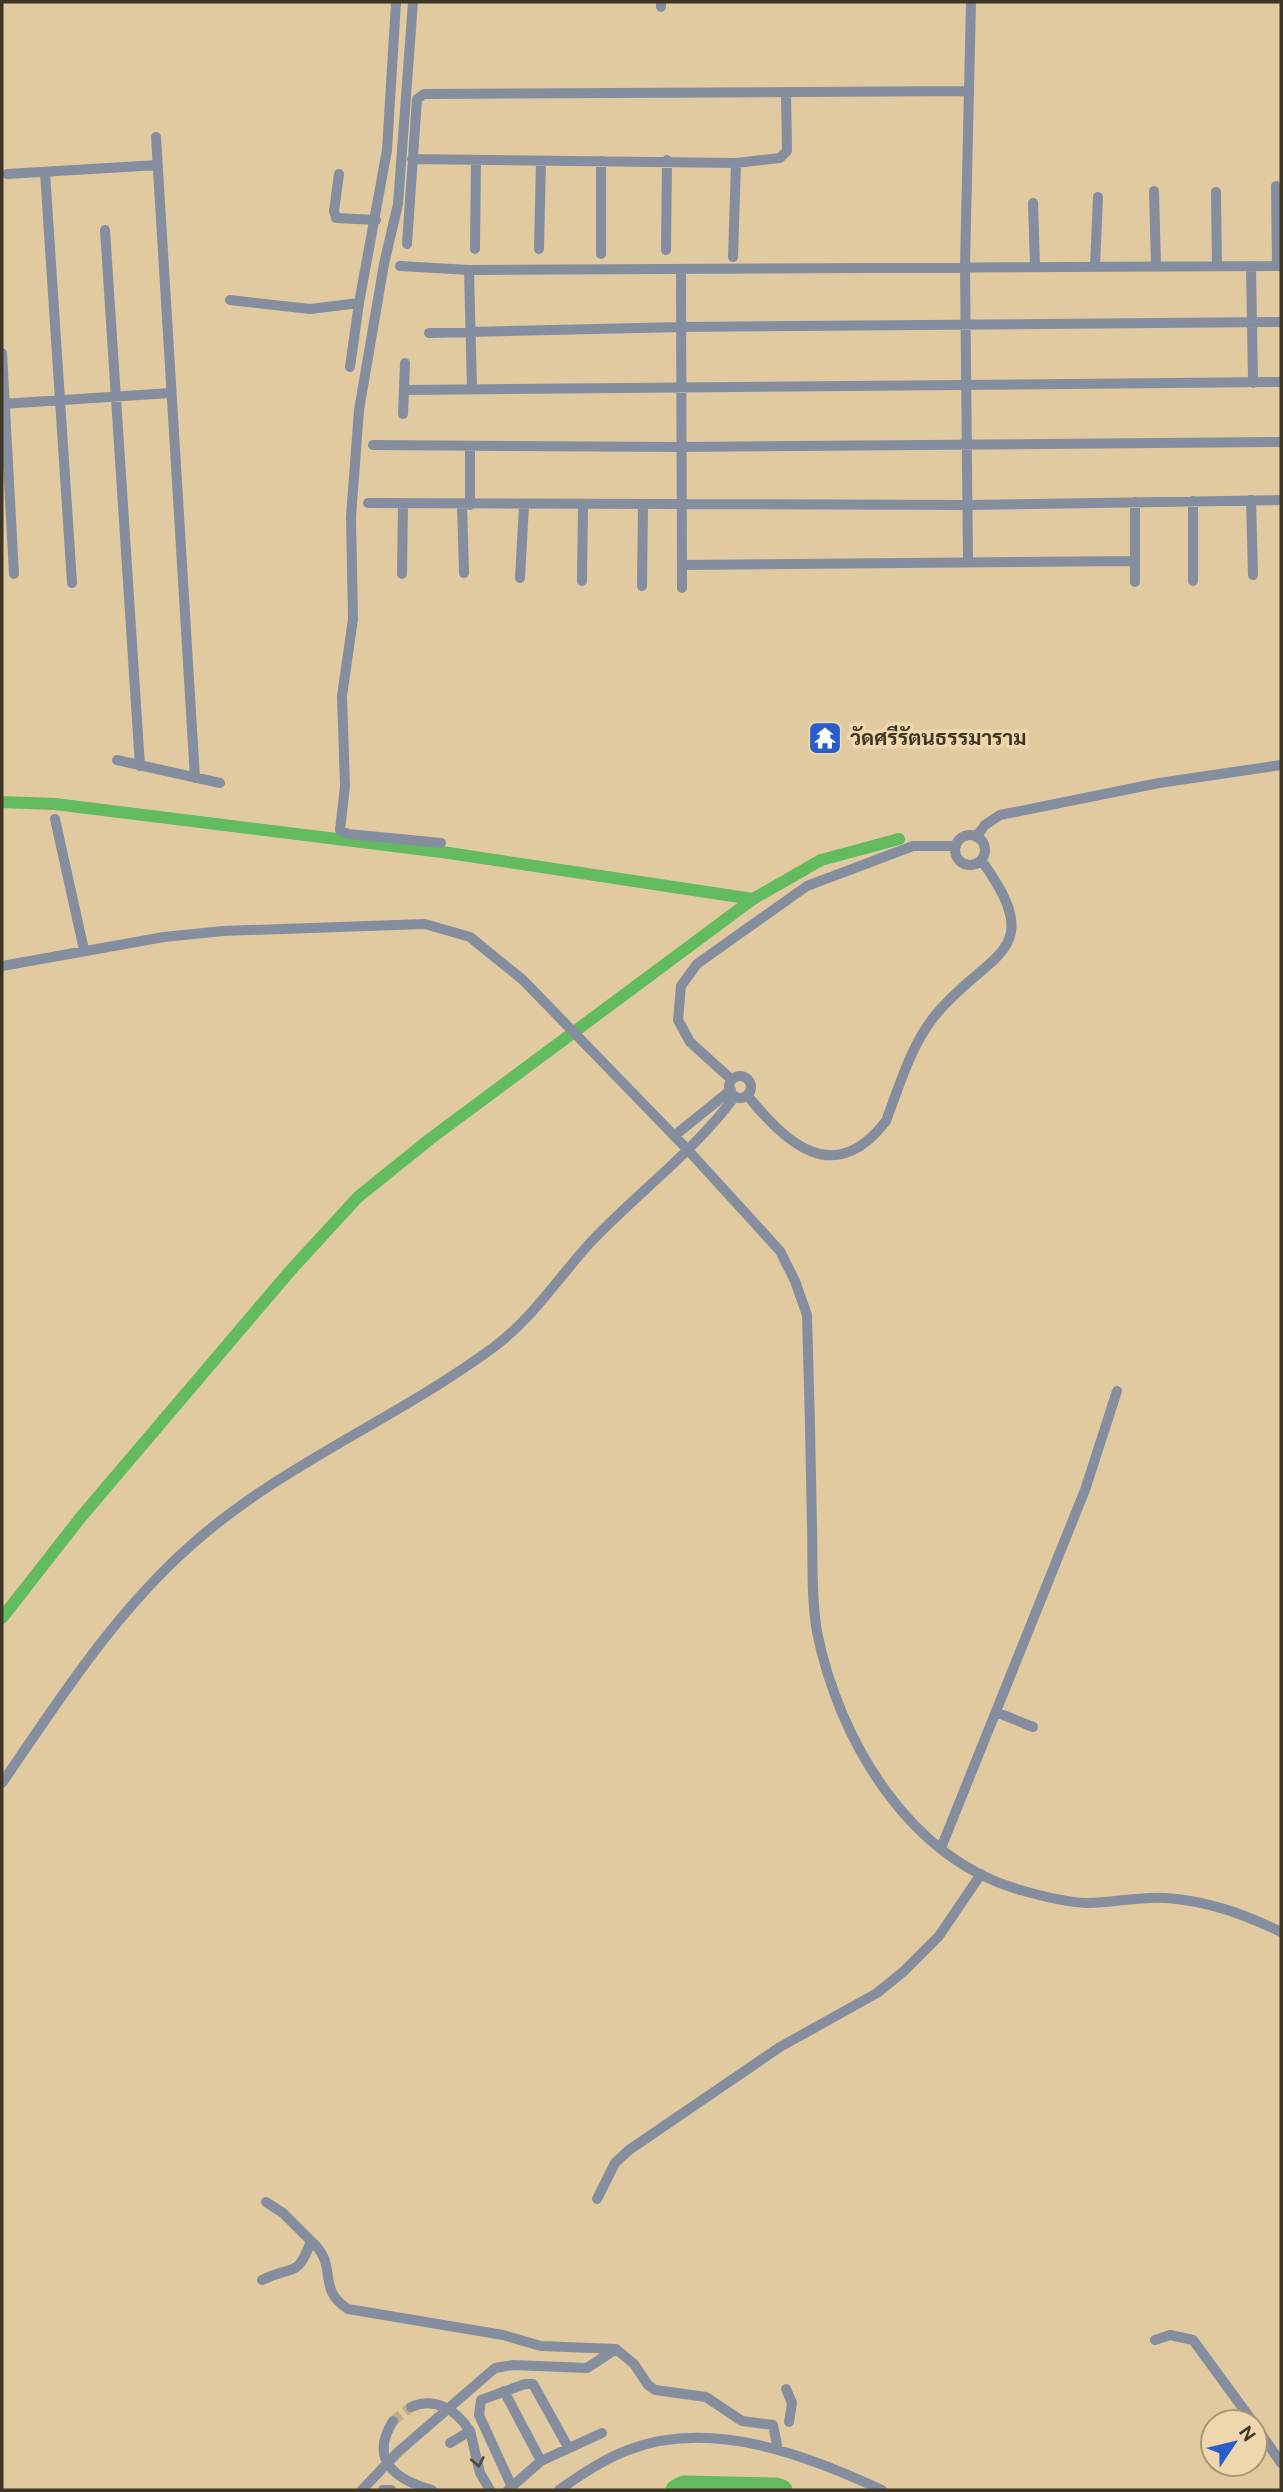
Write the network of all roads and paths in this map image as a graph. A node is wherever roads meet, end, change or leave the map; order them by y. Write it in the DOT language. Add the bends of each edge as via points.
graph roads {
  1 [pos="396,2"];
  2 [pos="413,2"];
  3 [pos="971,2"];
  4 [pos="969,91"];
  5 [pos="786,92"];
  6 [pos="156,136"];
  7 [pos="412,159"];
  8 [pos="667,160"];
  9 [pos="476,161"];
  10 [pos="541,161"];
  11 [pos="601,161"];
  12 [pos="736,163"];
  13 [pos="158,165"];
  14 [pos="45,172"];
  15 [pos="7,174"];
  16 [pos="339,174"];
  17 [pos="1276,186"];
  18 [pos="1154,191"];
  19 [pos="1216,192"];
  20 [pos="1098,197"];
  21 [pos="1033,203"];
  22 [pos="376,220"];
  23 [pos="105,230"];
  24 [pos="407,244"];
  25 [pos="475,249"];
  26 [pos="539,249"];
  27 [pos="666,250"];
  28 [pos="601,254"];
  29 [pos="733,257"];
  30 [pos="1251,265"];
  31 [pos="400,266"];
  32 [pos="1035,266"];
  33 [pos="1096,266"];
  34 [pos="1156,266"];
  35 [pos="1217,266"];
  36 [pos="1279,266"];
  37 [pos="965,267"];
  38 [pos="681,269"];
  39 [pos="469,270"];
  40 [pos="230,299"];
  41 [pos="359,303"];
  42 [pos="1252,322"];
  43 [pos="1281,322"];
  44 [pos="966,324"];
  45 [pos="681,327"];
  46 [pos="472,332"];
  47 [pos="429,333"];
  48 [pos="2,353"];
  49 [pos="405,363"];
  50 [pos="350,367"];
  51 [pos="1281,382"];
  52 [pos="1253,383"];
  53 [pos="968,385"];
  54 [pos="681,386"];
  55 [pos="472,389"];
  56 [pos="404,390"];
  57 [pos="170,393"];
  58 [pos="115,397"];
  59 [pos="60,400"];
  60 [pos="4,404"];
  61 [pos="403,414"];
  62 [pos="1281,442"];
  63 [pos="969,444"];
  64 [pos="373,445"];
  65 [pos="470,447"];
  66 [pos="681,447"];
  67 [pos="1251,500"];
  68 [pos="1281,500"];
  69 [pos="1193,501"];
  70 [pos="1135,502"];
  71 [pos="368,503"];
  72 [pos="403,505"];
  73 [pos="466,505"];
  74 [pos="524,505"];
  75 [pos="583,505"];
  76 [pos="643,505"];
  77 [pos="682,505"];
  78 [pos="969,505"];
  79 [pos="1135,561"];
  80 [pos="968,562"];
  81 [pos="682,565"];
  82 [pos="14,573"];
  83 [pos="464,573"];
  84 [pos="402,574"];
  85 [pos="1253,575"];
  86 [pos="520,578"];
  87 [pos="582,581"];
  88 [pos="1135,582"];
  89 [pos="1193,582"];
  90 [pos="72,583"];
  91 [pos="642,586"];
  92 [pos="682,588"];
  93 [pos="117,760"];
  94 [pos="1281,765"];
  95 [pos="140,766"];
  96 [pos="195,778"];
  97 [pos="220,783"];
  98 [pos="55,819"];
  99 [pos="976,837"];
  100 [pos="441,843"];
  101 [pos="956,846"];
  102 [pos="981,860"];
  103 [pos="84,950"];
  104 [pos="2,966"];
  105 [pos="732,1089"];
  106 [pos="747,1095"];
  107 [pos="704,1111"];
  108 [pos="714,1120"];
  109 [pos="674,1136"];
  110 [pos="687,1149"];
  111 [pos="1117,1391"];
  112 [pos="996,1712"];
  113 [pos="1033,1727"];
  114 [pos="2,1783"];
  115 [pos="941,1848"];
  116 [pos="981,1874"];
  117 [pos="1281,1932"];
  118 [pos="597,2199"];
  119 [pos="266,2202"];
  120 [pos="311,2241"];
  121 [pos="262,2280"];
  122 [pos="1155,2340"];
  123 [pos="616,2349"];
  124 [pos="786,2389"];
  125 [pos="504,2391"];
  126 [pos="411,2407"];
  127 [pos="1243,2408"];
  128 [pos="393,2421"];
  129 [pos="789,2422"];
  130 [pos="470,2431"];
  131 [pos="602,2434"];
  132 [pos="450,2443"];
  133 [pos="1269,2445"];
  134 [pos="568,2447"];
  135 [pos="778,2450"];
  136 [pos="541,2461"];
  137 [pos="1281,2463"];
  138 [pos="510,2488"];
  139 [pos="362,2490"];
  140 [pos="383,2490"];
  141 [pos="391,2490"];
  142 [pos="433,2490"];
  143 [pos="490,2490"];
  144 [pos="559,2490"];
  145 [pos="882,2490"];
  1 -- 22 [label="street" via="387,150"];
  2 -- 100 [label="street" via="398,204 358,422 351,517 353,619 342,696 345,786 340,830"];
  3 -- 4 [label="street"];
  4 -- 5 [label="street"];
  4 -- 37 [label="street"];
  5 -- 7 [label="street" via="424,94 417,99"];
  5 -- 12 [label="street" via="785,155"];
  6 -- 13 [label="street"];
  7 -- 9 [label="street"];
  7 -- 24 [label="street"];
  8 -- 11 [label="street"];
  8 -- 12 [label="street"];
  8 -- 27 [label="street"];
  9 -- 10 [label="street"];
  9 -- 25 [label="street"];
  10 -- 11 [label="street"];
  10 -- 26 [label="street"];
  11 -- 28 [label="street"];
  12 -- 29 [label="street"];
  13 -- 14 [label="street"];
  13 -- 57 [label="street"];
  14 -- 15 [label="street"];
  14 -- 59 [label="street"];
  16 -- 22 [label="street" via="336,218"];
  17 -- 36 [label="street"];
  18 -- 34 [label="street"];
  19 -- 35 [label="street"];
  20 -- 33 [label="street"];
  21 -- 32 [label="street"];
  22 -- 41 [label="street"];
  23 -- 58 [label="street"];
  30 -- 35 [label="street"];
  30 -- 36 [label="street"];
  30 -- 42 [label="street"];
  31 -- 39 [label="street"];
  32 -- 33 [label="street"];
  32 -- 37 [label="street"];
  33 -- 34 [label="street"];
  34 -- 35 [label="street"];
  37 -- 38 [label="street"];
  37 -- 44 [label="street"];
  38 -- 39 [label="street"];
  38 -- 45 [label="street"];
  39 -- 46 [label="street"];
  40 -- 41 [label="street" via="310,309"];
  41 -- 50 [label="street"];
  42 -- 43 [label="street"];
  42 -- 44 [label="street"];
  42 -- 52 [label="street"];
  44 -- 45 [label="street"];
  44 -- 53 [label="street"];
  45 -- 46 [label="street"];
  45 -- 54 [label="street"];
  46 -- 47 [label="street"];
  46 -- 55 [label="street"];
  48 -- 60 [label="street"];
  49 -- 56 [label="street"];
  51 -- 52 [label="street"];
  52 -- 53 [label="street"];
  53 -- 54 [label="street"];
  53 -- 63 [label="street"];
  54 -- 55 [label="street"];
  54 -- 66 [label="street"];
  55 -- 56 [label="street"];
  56 -- 61 [label="street"];
  57 -- 58 [label="street"];
  57 -- 96 [label="street"];
  58 -- 59 [label="street"];
  58 -- 95 [label="street"];
  59 -- 60 [label="street"];
  59 -- 90 [label="street"];
  60 -- 82 [label="street"];
  62 -- 63 [label="street"];
  63 -- 66 [label="street"];
  63 -- 78 [label="street"];
  64 -- 65 [label="street"];
  65 -- 66 [label="street"];
  65 -- 73 [label="street"];
  66 -- 77 [label="street"];
  67 -- 68 [label="street"];
  67 -- 69 [label="street"];
  67 -- 85 [label="street"];
  69 -- 70 [label="street"];
  69 -- 89 [label="street"];
  70 -- 78 [label="street"];
  70 -- 79 [label="street"];
  71 -- 72 [label="street"];
  72 -- 73 [label="street"];
  72 -- 84 [label="street"];
  73 -- 74 [label="street"];
  73 -- 83 [label="street"];
  74 -- 75 [label="street"];
  74 -- 86 [label="street"];
  75 -- 76 [label="street"];
  75 -- 87 [label="street"];
  76 -- 77 [label="street"];
  76 -- 91 [label="street"];
  77 -- 78 [label="street"];
  77 -- 81 [label="street"];
  78 -- 80 [label="street"];
  79 -- 80 [label="street"];
  79 -- 88 [label="street"];
  80 -- 81 [label="street"];
  81 -- 92 [label="street"];
  93 -- 95 [label="street"];
  94 -- 99 [label="street" via="1159,783 1000,815"];
  95 -- 96 [label="street"];
  96 -- 97 [label="street"];
  98 -- 103 [label="street"];
  99 -- 101 [label="street" via="966,836"];
  99 -- 102 [label="street" via="984,850"];
  101 -- 102 [label="street" via="956,856 963,863 973,865"];
  101 -- 105 [label="street" via="914,846 807,886 697,964 681,986 678,1020 690,1042"];
  102 -- 106 [label="street" via="1010,906 1012,936 1007,947 932,1019 917,1042 880,1130 853,1148 817,1154 779,1133"];
  103 -- 104 [label="street"];
  103 -- 109 [label="street" via="223,931 439,926 485,946"];
  105 -- 106 [label="street"];
  105 -- 106 [label="street" via="740,1076 748,1079"];
  105 -- 107 [label="street"];
  105 -- 108 [label="street"];
  107 -- 108 [label="street"];
  107 -- 109 [label="street"];
  108 -- 110 [label="street"];
  109 -- 110 [label="street"];
  110 -- 114 [label="street" via="589,1244 512,1333 274,1481 190,1546 99,1644"];
  110 -- 115 [label="street" via="779,1251 795,1281 807,1315 817,1629 831,1686 876,1778 901,1812"];
  111 -- 112 [label="street" via="1085,1490"];
  112 -- 113 [label="street"];
  112 -- 115 [label="street"];
  115 -- 116 [label="street"];
  116 -- 117 [label="street" via="1054,1899 1086,1903 1164,1898 1210,1904"];
  116 -- 118 [label="street" via="939,1936 903,1972 833,2020 780,2047 629,2150 615,2163"];
  119 -- 120 [label="street"];
  120 -- 121 [label="street" via="303,2263 295,2270"];
  120 -- 123 [label="street" via="327,2259 332,2294 348,2309 548,2347"];
  122 -- 127 [label="street" via="1170,2334 1194,2340"];
  123 -- 135 [label="street" via="655,2390 706,2397 742,2421 773,2425"];
  123 -- 139 [label="street" via="587,2368 495,2368 398,2452"];
  124 -- 129 [label="street" via="792,2403"];
  125 -- 134 [label="street" via="525,2384 536,2386"];
  125 -- 136 [label="street"];
  125 -- 138 [label="street" via="481,2400 477,2409"];
  126 -- 130 [label="street, bridge" via="444,2406 460,2415"];
  128 -- 142 [label="street, bridge" via="384,2442 385,2460 395,2475"];
  130 -- 132 [label="street"];
  130 -- 143 [label="street, one-way" via="480,2473"];
  131 -- 134 [label="street"];
  133 -- 137 [label="street"];
  134 -- 136 [label="street"];
  135 -- 144 [label="street" via="720,2440 659,2441 628,2450"];
  135 -- 145 [label="street"];
  136 -- 138 [label="street"];
  140 -- 141 [label="street"];
}
